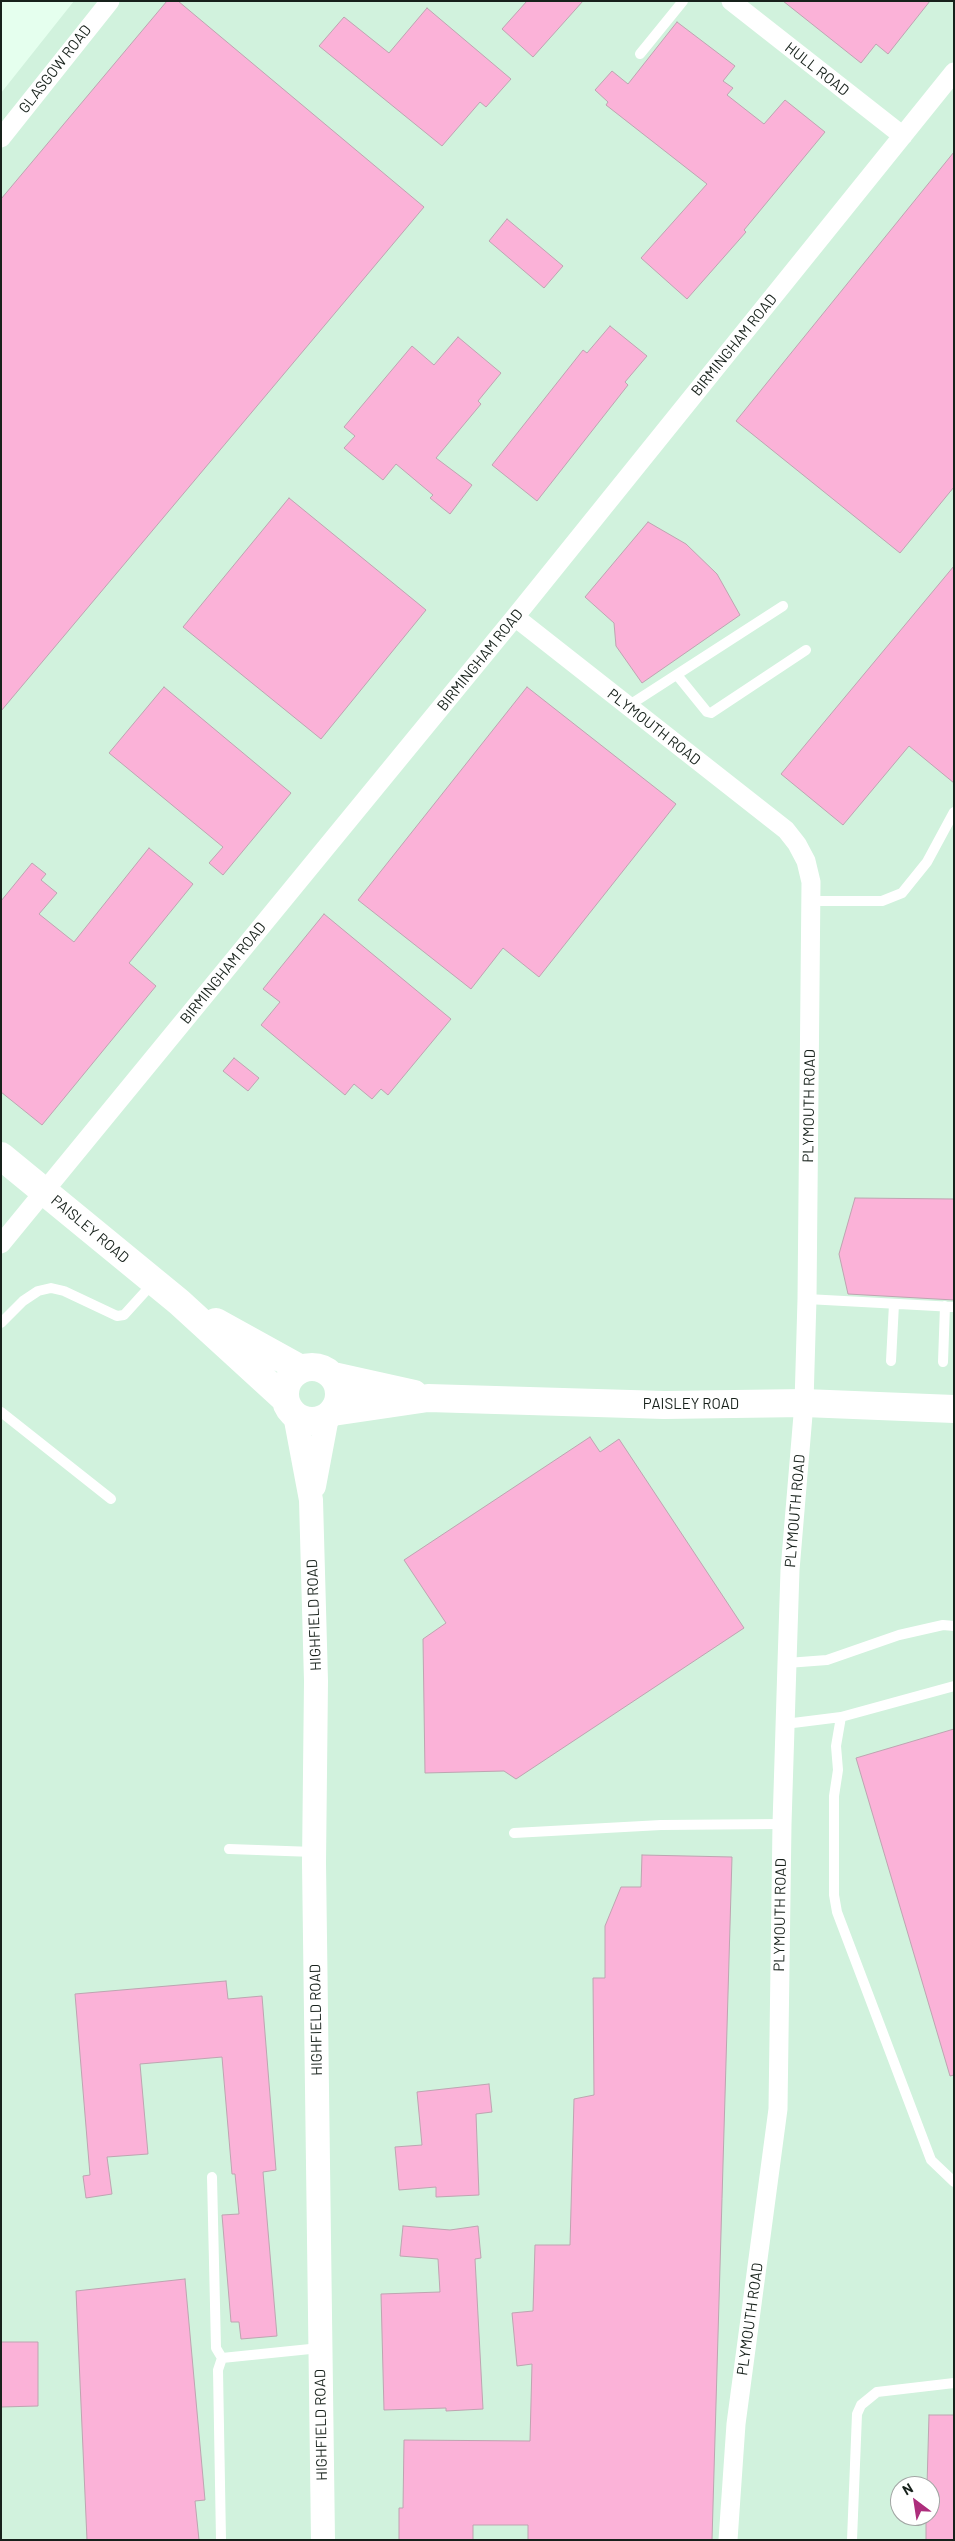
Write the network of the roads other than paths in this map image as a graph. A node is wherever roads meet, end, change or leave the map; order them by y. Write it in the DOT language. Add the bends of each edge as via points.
graph roads {
  1 [pos="110,1"];
  2 [pos="684,1"];
  3 [pos="731,1"];
  4 [pos="640,54"];
  5 [pos="954,72"];
  6 [pos="903,136"];
  7 [pos="1,138"];
  8 [pos="782,606"];
  9 [pos="515,617"];
  10 [pos="806,650"];
  11 [pos="677,675"];
  12 [pos="628,706"];
  13 [pos="954,812"];
  14 [pos="811,901"];
  15 [pos="1,1156"];
  16 [pos="44,1191"];
  17 [pos="1,1244"];
  18 [pos="154,1282"];
  19 [pos="808,1300"];
  20 [pos="179,1302"];
  21 [pos="894,1304"];
  22 [pos="950,1306"];
  23 [pos="1,1323"];
  24 [pos="891,1361"];
  25 [pos="943,1362"];
  26 [pos="301,1369"];
  27 [pos="333,1376"];
  28 [pos="428,1398"];
  29 [pos="804,1403"];
  30 [pos="290,1407"];
  31 [pos="954,1409"];
  32 [pos="1,1412"];
  33 [pos="330,1415"];
  34 [pos="111,1498"];
  35 [pos="311,1500"];
  36 [pos="954,1626"];
  37 [pos="787,1663"];
  38 [pos="954,1686"];
  39 [pos="841,1717"];
  40 [pos="785,1724"];
  41 [pos="782,1824"];
  42 [pos="514,1833"];
  43 [pos="229,1849"];
  44 [pos="314,1852"];
  45 [pos="212,2177"];
  46 [pos="954,2182"];
  47 [pos="320,2348"];
  48 [pos="222,2358"];
  49 [pos="954,2383"];
  50 [pos="221,2540"];
  51 [pos="323,2540"];
  52 [pos="728,2540"];
  53 [pos="852,2540"];
  1 -- 7 [label="street, GLASGOW ROAD"];
  2 -- 4 [label="lane"];
  3 -- 6 [label="street, HULL ROAD"];
  5 -- 6 [label="street, BIRMINGHAM ROAD"];
  6 -- 9 [label="street, BIRMINGHAM ROAD"];
  8 -- 11 [label="lane"];
  9 -- 12 [label="street, PLYMOUTH ROAD"];
  9 -- 16 [label="street, BIRMINGHAM ROAD"];
  10 -- 11 [label="lane" via="711,713"];
  11 -- 12 [label="lane"];
  12 -- 14 [label="street, PLYMOUTH ROAD" via="786,830 806,861"];
  13 -- 14 [label="lane" via="927,862 902,893 882,901"];
  14 -- 19 [label="street, PLYMOUTH ROAD"];
  15 -- 16 [label="main road, PAISLEY ROAD"];
  16 -- 17 [label="street, BIRMINGHAM ROAD"];
  16 -- 18 [label="main road, PAISLEY ROAD"];
  18 -- 20 [label="main road, PAISLEY ROAD"];
  18 -- 23 [label="lane" via="124,1315 117,1316 51,1288 22,1301"];
  19 -- 21 [label="lane"];
  19 -- 29 [label="street, PLYMOUTH ROAD"];
  20 -- 26 [label="main road, PAISLEY ROAD"];
  20 -- 30 [label="main road, PAISLEY ROAD"];
  21 -- 22 [label="lane"];
  21 -- 24 [label="lane"];
  22 -- 25 [label="lane"];
  26 -- 27 [label="main road" via="315,1367"];
  26 -- 30 [label="main road" via="288,1381"];
  27 -- 28 [label="main road, PAISLEY ROAD"];
  27 -- 33 [label="main road" via="340,1398"];
  28 -- 29 [label="main road, PAISLEY ROAD" via="664,1405"];
  28 -- 33 [label="main road, PAISLEY ROAD"];
  29 -- 31 [label="main road, PAISLEY ROAD"];
  29 -- 37 [label="street, PLYMOUTH ROAD" via="790,1570"];
  30 -- 33 [label="main road" via="310,1422"];
  30 -- 35 [label="street, HIGHFIELD ROAD"];
  32 -- 34 [label="lane"];
  33 -- 35 [label="street, HIGHFIELD ROAD"];
  35 -- 44 [label="street, HIGHFIELD ROAD" via="316,1680"];
  36 -- 37 [label="lane" via="943,1625 899,1635 827,1660"];
  37 -- 40 [label="street, PLYMOUTH ROAD"];
  38 -- 39 [label="lane"];
  39 -- 40 [label="lane"];
  39 -- 46 [label="lane" via="834,1796 834,1895 837,1912 930,2160"];
  40 -- 41 [label="street, PLYMOUTH ROAD"];
  41 -- 42 [label="lane" via="661,1825"];
  41 -- 52 [label="street, PLYMOUTH ROAD" via="778,2109 736,2424"];
  43 -- 44 [label="lane"];
  44 -- 47 [label="street, HIGHFIELD ROAD"];
  45 -- 48 [label="lane" via="216,2348"];
  47 -- 48 [label="lane"];
  47 -- 51 [label="street, HIGHFIELD ROAD"];
  48 -- 50 [label="lane" via="218,2370"];
  49 -- 53 [label="lane" via="877,2392 861,2405 857,2414"];
}
